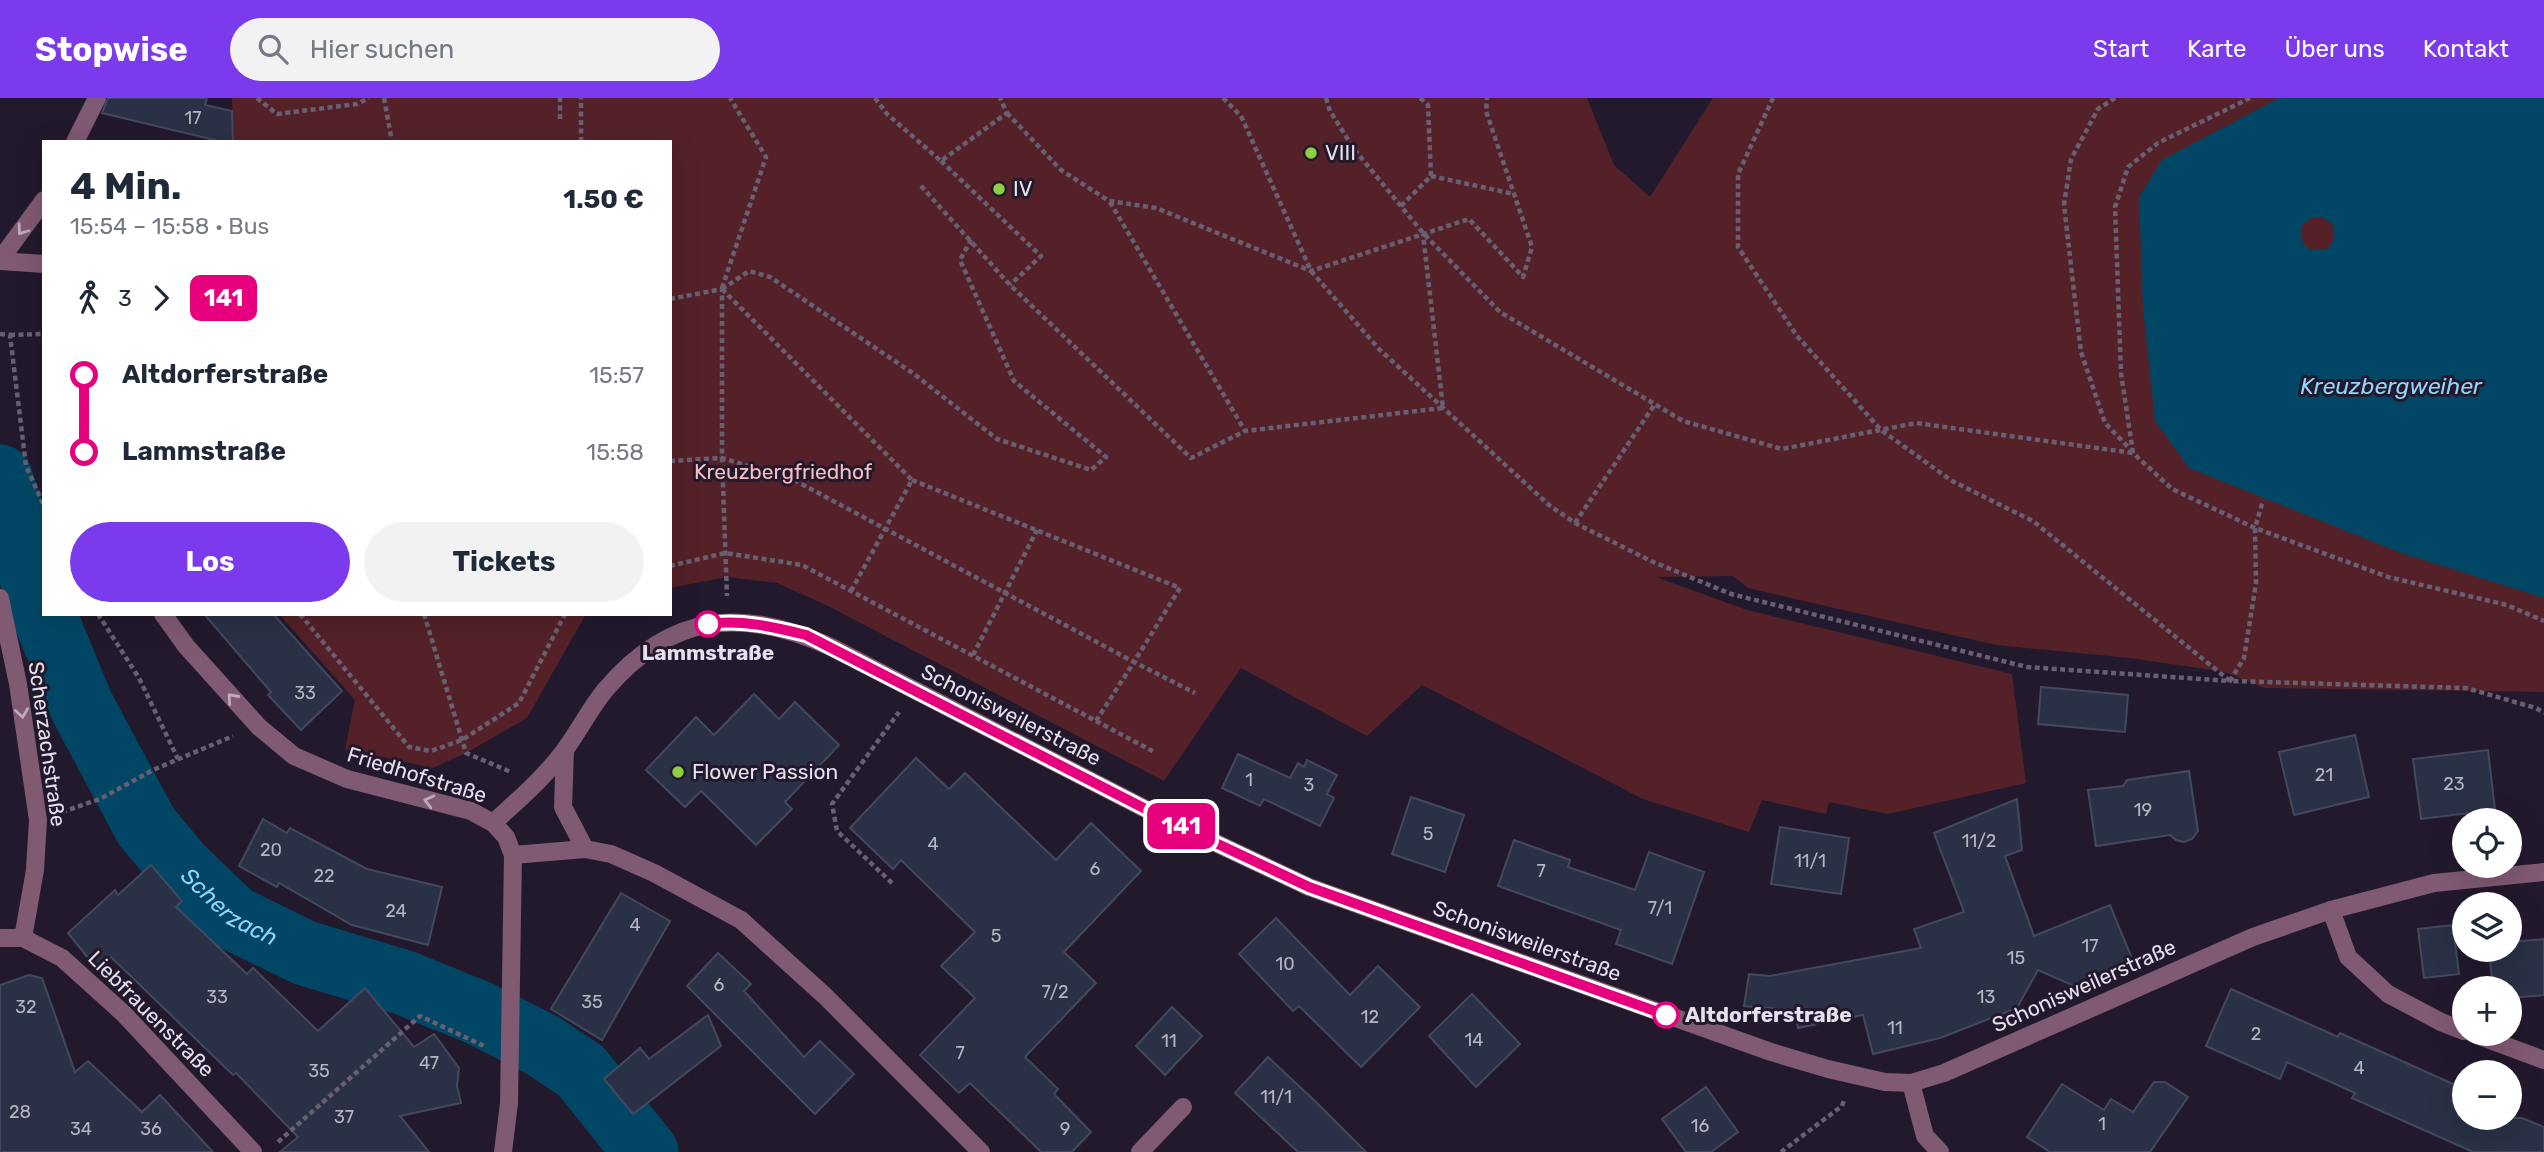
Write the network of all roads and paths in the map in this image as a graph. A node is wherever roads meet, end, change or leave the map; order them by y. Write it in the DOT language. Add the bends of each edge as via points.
graph roads {
  1 [pos="97,98"];
  2 [pos="257,98"];
  3 [pos="369,98"];
  4 [pos="384,98"];
  5 [pos="560,98"];
  6 [pos="581,98"];
  7 [pos="730,98"];
  8 [pos="874,98"];
  9 [pos="1000,98"];
  10 [pos="1223,98"];
  11 [pos="1326,98"];
  12 [pos="1420,98"];
  13 [pos="1487,98"];
  14 [pos="1773,98"];
  15 [pos="2115,98"];
  16 [pos="2250,98"];
  17 [pos="1007,113"];
  18 [pos="560,119"];
  19 [pos="76,140"];
  20 [pos="392,140"];
  21 [pos="581,140"];
  22 [pos="941,162"];
  23 [pos="1431,176"];
  24 [pos="922,186"];
  25 [pos="1514,194"];
  26 [pos="1109,201"];
  27 [pos="42,203"];
  28 [pos="1401,206"];
  29 [pos="1423,233"];
  30 [pos="971,240"];
  31 [pos="0,260"];
  32 [pos="42,264"];
  33 [pos="1311,271"];
  34 [pos="1010,285"];
  35 [pos="722,289"];
  36 [pos="672,299"];
  37 [pos="0,334"];
  38 [pos="42,334"];
  39 [pos="10,335"];
  40 [pos="1655,404"];
  41 [pos="1443,408"];
  42 [pos="1881,430"];
  43 [pos="1245,431"];
  44 [pos="2133,453"];
  45 [pos="722,458"];
  46 [pos="672,461"];
  47 [pos="912,480"];
  48 [pos="2263,500"];
  49 [pos="42,502"];
  50 [pos="1575,523"];
  51 [pos="2255,528"];
  52 [pos="886,530"];
  53 [pos="1037,530"];
  54 [pos="725,553"];
  55 [pos="672,566"];
  56 [pos="727,577"];
  57 [pos="851,591"];
  58 [pos="1004,593"];
  59 [pos="0,598"];
  60 [pos="99,616"];
  61 [pos="164,616"];
  62 [pos="302,616"];
  63 [pos="425,616"];
  64 [pos="564,616"];
  65 [pos="2544,621"];
  66 [pos="973,655"];
  67 [pos="1134,662"];
  68 [pos="8,678"];
  69 [pos="2230,681"];
  70 [pos="914,691"];
  71 [pos="1195,693"];
  72 [pos="2544,713"];
  73 [pos="1096,721"];
  74 [pos="259,727"];
  75 [pos="462,740"];
  76 [pos="565,750"];
  77 [pos="1156,753"];
  78 [pos="178,759"];
  79 [pos="538,783"];
  80 [pos="38,820"];
  81 [pos="493,822"];
  82 [pos="585,849"];
  83 [pos="513,855"];
  84 [pos="2544,872"];
  85 [pos="892,883"];
  86 [pos="2331,910"];
  87 [pos="0,938"];
  88 [pos="23,938"];
  89 [pos="2452,1026"];
  90 [pos="2506,1046"];
  91 [pos="510,1056"];
  92 [pos="2544,1060"];
  93 [pos="1852,1076"];
  94 [pos="1911,1083"];
  95 [pos="1183,1107"];
  96 [pos="277,1143"];
  97 [pos="253,1152"];
  98 [pos="503,1152"];
  99 [pos="981,1152"];
  100 [pos="1140,1152"];
  101 [pos="1782,1152"];
  102 [pos="1940,1152"];
  1 -- 19 [label="street"];
  2 -- 3 [label="path" via="277,114 357,104"];
  4 -- 20 [label="path"];
  5 -- 18 [label="path"];
  6 -- 21 [label="path"];
  7 -- 35 [label="path" via="766,157"];
  8 -- 22 [label="path"];
  9 -- 17 [label="path"];
  10 -- 33 [label="path" via="1241,116"];
  11 -- 28 [label="path" via="1354,149"];
  12 -- 23 [label="path" via="1428,106"];
  13 -- 25 [label="path" via="1486,111"];
  14 -- 42 [label="path" via="1738,174 1738,247 1797,336"];
  15 -- 44 [label="path" via="2098,109 2071,159 2064,205 2081,352 2105,423"];
  16 -- 44 [label="path" via="2158,143 2128,167 2115,207 2121,373"];
  17 -- 22 [label="path"];
  17 -- 26 [label="path" via="1061,170"];
  22 -- 34 [label="path" via="1041,256"];
  23 -- 25 [label="path"];
  23 -- 28 [label="path"];
  24 -- 30 [label="path"];
  25 -- 29 [label="path" via="1532,247 1523,277 1469,219"];
  26 -- 33 [label="path" via="1156,208"];
  26 -- 43 [label="path"];
  27 -- 31 [label="street, one-way"];
  28 -- 29 [label="path"];
  29 -- 33 [label="path"];
  29 -- 40 [label="path" via="1500,312"];
  29 -- 41 [label="path"];
  30 -- 34 [label="path"];
  30 -- 35 [label="path" via="960,260 1014,381 1106,457 1091,470 997,439 914,374 769,277 749,271"];
  31 -- 32 [label="street"];
  33 -- 41 [label="path" via="1379,349"];
  34 -- 43 [label="path" via="1191,458"];
  35 -- 36 [label="path"];
  35 -- 45 [label="path"];
  35 -- 47 [label="path"];
  37 -- 39 [label="path"];
  38 -- 39 [label="path"];
  39 -- 49 [label="path" via="26,466"];
  40 -- 42 [label="path" via="1683,421 1782,449"];
  40 -- 50 [label="path"];
  41 -- 43 [label="path"];
  41 -- 50 [label="path" via="1549,505"];
  42 -- 44 [label="path" via="1916,423"];
  42 -- 69 [label="path" via="1952,481 2033,521"];
  44 -- 51 [label="path" via="2172,489"];
  45 -- 46 [label="path"];
  45 -- 52 [label="path" via="796,481"];
  45 -- 54 [label="path"];
  47 -- 52 [label="path"];
  47 -- 53 [label="path"];
  48 -- 51 [label="path"];
  50 -- 69 [label="path" via="1731,594 2027,667"];
  51 -- 65 [label="path" via="2388,577 2507,605"];
  51 -- 69 [label="path" via="2256,583 2246,646"];
  52 -- 57 [label="path"];
  52 -- 58 [label="path"];
  53 -- 58 [label="path"];
  53 -- 67 [label="path" via="1180,588"];
  54 -- 55 [label="path"];
  54 -- 56 [label="path"];
  54 -- 57 [label="path" via="802,565"];
  57 -- 66 [label="path"];
  58 -- 66 [label="path"];
  58 -- 67 [label="path"];
  59 -- 68 [label="street, Scherzachstraße"];
  60 -- 78 [label="path" via="139,678"];
  74 -- 61 [label="street, Friedhofstraße, one-way"];
  62 -- 75 [label="path" via="409,747 431,751"];
  63 -- 75 [label="path"];
  64 -- 75 [label="path" via="519,703"];
  66 -- 73 [label="path"];
  67 -- 71 [label="path"];
  67 -- 73 [label="path"];
  68 -- 80 [label="street, Scherzachstraße, one-way"];
  69 -- 72 [label="path" via="2466,688"];
  70 -- 76 [label="street, Schonisweilerstraße" via="806,635 726,621 690,627 658,643 627,667"];
  70 -- 85 [label="path" via="832,804 837,831"];
  70 -- 93 [label="street, Schonisweilerstraße" via="1309,887 1760,1048"];
  73 -- 77 [label="path"];
  74 -- 78 [label="path"];
  81 -- 74 [label="street, Friedhofstraße, one-way" via="471,811 347,779 294,756"];
  75 -- 79 [label="path" via="466,753"];
  76 -- 79 [label="street, Schonisweilerstraße"];
  76 -- 82 [label="street" via="562,807"];
  78 -- 80 [label="path" via="100,799"];
  79 -- 81 [label="street, Schonisweilerstraße"];
  80 -- 88 [label="street, Scherzachstraße"];
  81 -- 83 [label="street, Friedhofstraße"];
  82 -- 83 [label="street"];
  82 -- 99 [label="street" via="611,854 654,873 741,920 825,996"];
  83 -- 91 [label="street"];
  84 -- 86 [label="street, Schonisweilerstraße" via="2434,883"];
  86 -- 89 [label="street" via="2348,957 2388,993"];
  86 -- 94 [label="street, Schonisweilerstraße" via="2253,937 1944,1073"];
  87 -- 88 [label="street, Liebfrauenstraße"];
  88 -- 97 [label="street, Liebfrauenstraße" via="62,958 124,1014"];
  90 -- 92 [label="street"];
  91 -- 96 [label="path" via="419,1016"];
  91 -- 98 [label="street"];
  93 -- 94 [label="street, Schonisweilerstraße"];
  93 -- 101 [label="path" via="1842,1106"];
  94 -- 102 [label="street" via="1925,1136"];
  95 -- 100 [label="street"];
}
